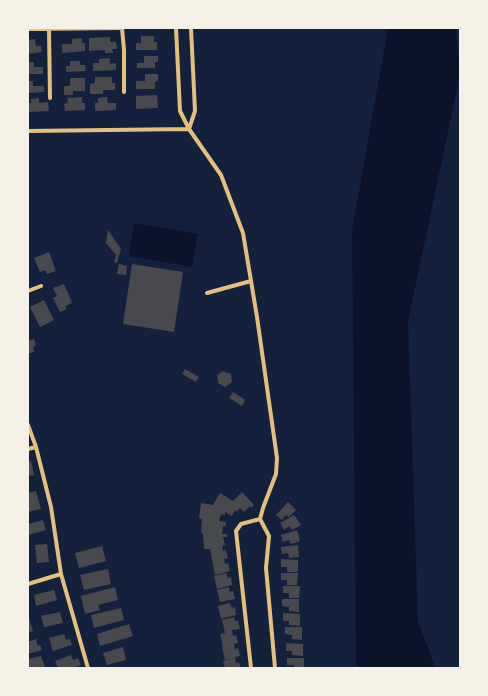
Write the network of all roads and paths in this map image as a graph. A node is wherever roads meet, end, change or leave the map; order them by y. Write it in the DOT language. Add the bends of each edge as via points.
graph roads {
  1 [pos="49,28"];
  2 [pos="121,28"];
  3 [pos="176,28"];
  4 [pos="191,28"];
  5 [pos="28,29"];
  6 [pos="124,92"];
  7 [pos="50,98"];
  8 [pos="189,129"];
  9 [pos="28,132"];
  10 [pos="251,281"];
  11 [pos="41,286"];
  12 [pos="28,291"];
  13 [pos="207,293"];
  14 [pos="28,425"];
  15 [pos="36,447"];
  16 [pos="28,449"];
  17 [pos="260,519"];
  18 [pos="61,574"];
  19 [pos="28,584"];
  20 [pos="88,668"];
  21 [pos="250,668"];
  22 [pos="275,668"];
  1 -- 2 [label="street"];
  1 -- 5 [label="street"];
  1 -- 7 [label="street"];
  2 -- 6 [label="street"];
  3 -- 8 [label="street" via="180,111"];
  4 -- 8 [label="street" via="195,111"];
  8 -- 9 [label="street"];
  8 -- 10 [label="street" via="221,175 243,233"];
  10 -- 13 [label="street"];
  10 -- 17 [label="street" via="278,458 276,474"];
  11 -- 12 [label="street"];
  14 -- 15 [label="street"];
  15 -- 16 [label="street"];
  15 -- 18 [label="street" via="52,508"];
  17 -- 21 [label="street" via="241,524 236,531"];
  17 -- 22 [label="street" via="269,536 266,568"];
  18 -- 19 [label="street"];
  18 -- 20 [label="street"];
}
